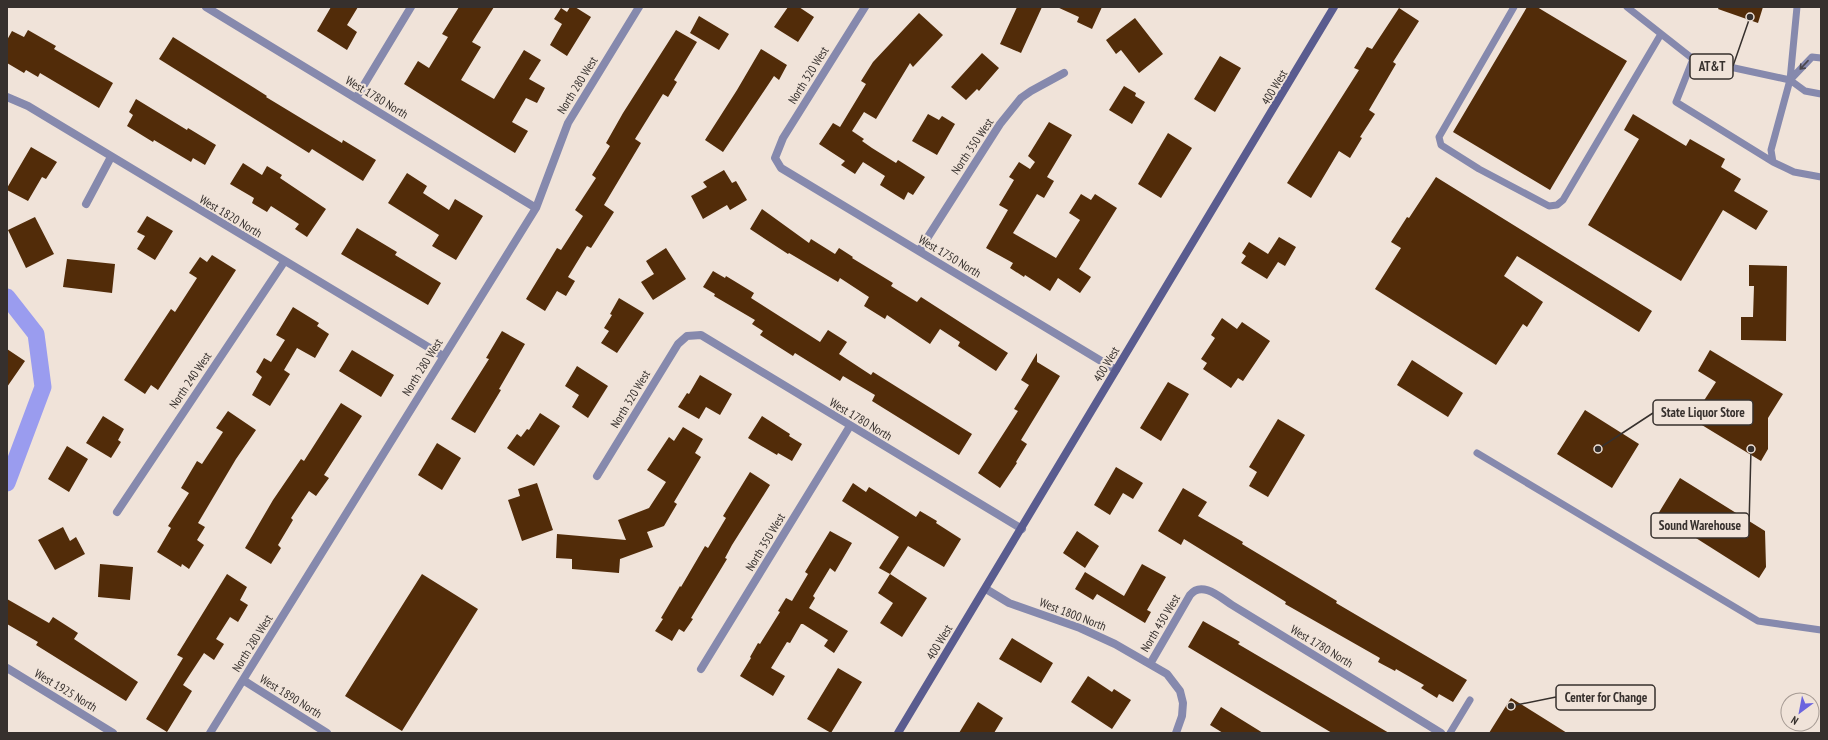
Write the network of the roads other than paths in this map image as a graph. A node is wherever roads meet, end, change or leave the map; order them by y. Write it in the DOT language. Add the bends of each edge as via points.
graph roads {
  1 [pos="206,7"];
  2 [pos="411,7"];
  3 [pos="639,7"];
  4 [pos="865,7"];
  5 [pos="1334,7"];
  6 [pos="1514,7"];
  7 [pos="1627,7"];
  8 [pos="1797,7"];
  9 [pos="1661,34"];
  10 [pos="1821,58"];
  11 [pos="1693,59"];
  12 [pos="1064,73"];
  13 [pos="1790,80"];
  14 [pos="1821,94"];
  15 [pos="7,97"];
  16 [pos="356,98"];
  17 [pos="111,157"];
  18 [pos="775,158"];
  19 [pos="1773,162"];
  20 [pos="1821,177"];
  21 [pos="86,204"];
  22 [pos="536,208"];
  23 [pos="919,251"];
  24 [pos="284,262"];
  25 [pos="687,336"];
  26 [pos="443,356"];
  27 [pos="1116,370"];
  28 [pos="850,426"];
  29 [pos="1477,453"];
  30 [pos="597,476"];
  31 [pos="117,512"];
  32 [pos="1022,529"];
  33 [pos="986,589"];
  34 [pos="1190,595"];
  35 [pos="1821,630"];
  36 [pos="1150,664"];
  37 [pos="7,668"];
  38 [pos="701,669"];
  39 [pos="243,680"];
  40 [pos="1470,700"];
  41 [pos="113,733"];
  42 [pos="210,733"];
  43 [pos="327,733"];
  44 [pos="898,733"];
  45 [pos="1176,733"];
  46 [pos="1441,733"];
  47 [pos="1450,733"];
  1 -- 16 [label="street, West 1780 North"];
  2 -- 16 [label="street"];
  3 -- 22 [label="street, North 280 West" via="568,123"];
  4 -- 18 [label="street, North 320 West" via="783,138"];
  5 -- 27 [label="street, 400 West"];
  6 -- 9 [label="lane" via="1439,137 1441,145 1479,169 1549,206 1557,205 1563,200"];
  7 -- 9 [label="lane"];
  8 -- 13 [label="lane"];
  9 -- 11 [label="lane"];
  10 -- 13 [label="lane, one-way" via="1812,57"];
  11 -- 13 [label="lane"];
  11 -- 19 [label="lane" via="1676,102"];
  12 -- 23 [label="street, North 350 West" via="1021,98 995,130"];
  13 -- 14 [label="lane" via="1805,91"];
  13 -- 19 [label="lane" via="1771,150"];
  15 -- 17 [label="street, West 1820 North" via="28,106"];
  16 -- 22 [label="street, West 1780 North"];
  17 -- 21 [label="street"];
  17 -- 24 [label="street, West 1820 North"];
  18 -- 23 [label="street, West 1750 North" via="781,168 788,173"];
  19 -- 20 [label="lane" via="1794,172"];
  22 -- 26 [label="street, North 280 West"];
  23 -- 27 [label="street, West 1750 North"];
  24 -- 26 [label="street, West 1820 North"];
  24 -- 31 [label="street, North 240 West"];
  25 -- 28 [label="street, West 1780 North" via="701,335 711,340"];
  25 -- 30 [label="street, North 320 West" via="678,344"];
  26 -- 39 [label="street, North 280 West"];
  27 -- 32 [label="street, 400 West"];
  28 -- 32 [label="street, West 1780 North"];
  28 -- 38 [label="street, North 350 West"];
  29 -- 35 [label="lane" via="1758,621"];
  32 -- 33 [label="street, 400 West"];
  33 -- 36 [label="street, West 1800 North" via="1008,603 1080,628 1115,644"];
  33 -- 44 [label="street, 400 West"];
  34 -- 36 [label="street, North 430 West"];
  34 -- 46 [label="street, West 1780 North" via="1204,589 1212,592"];
  36 -- 45 [label="street, West 1800 North" via="1168,674 1180,691 1183,703 1182,716"];
  37 -- 41 [label="street, West 1925 North"];
  39 -- 42 [label="street, North 280 West"];
  39 -- 43 [label="street, West 1890 North"];
  40 -- 47 [label="lane"];
}
